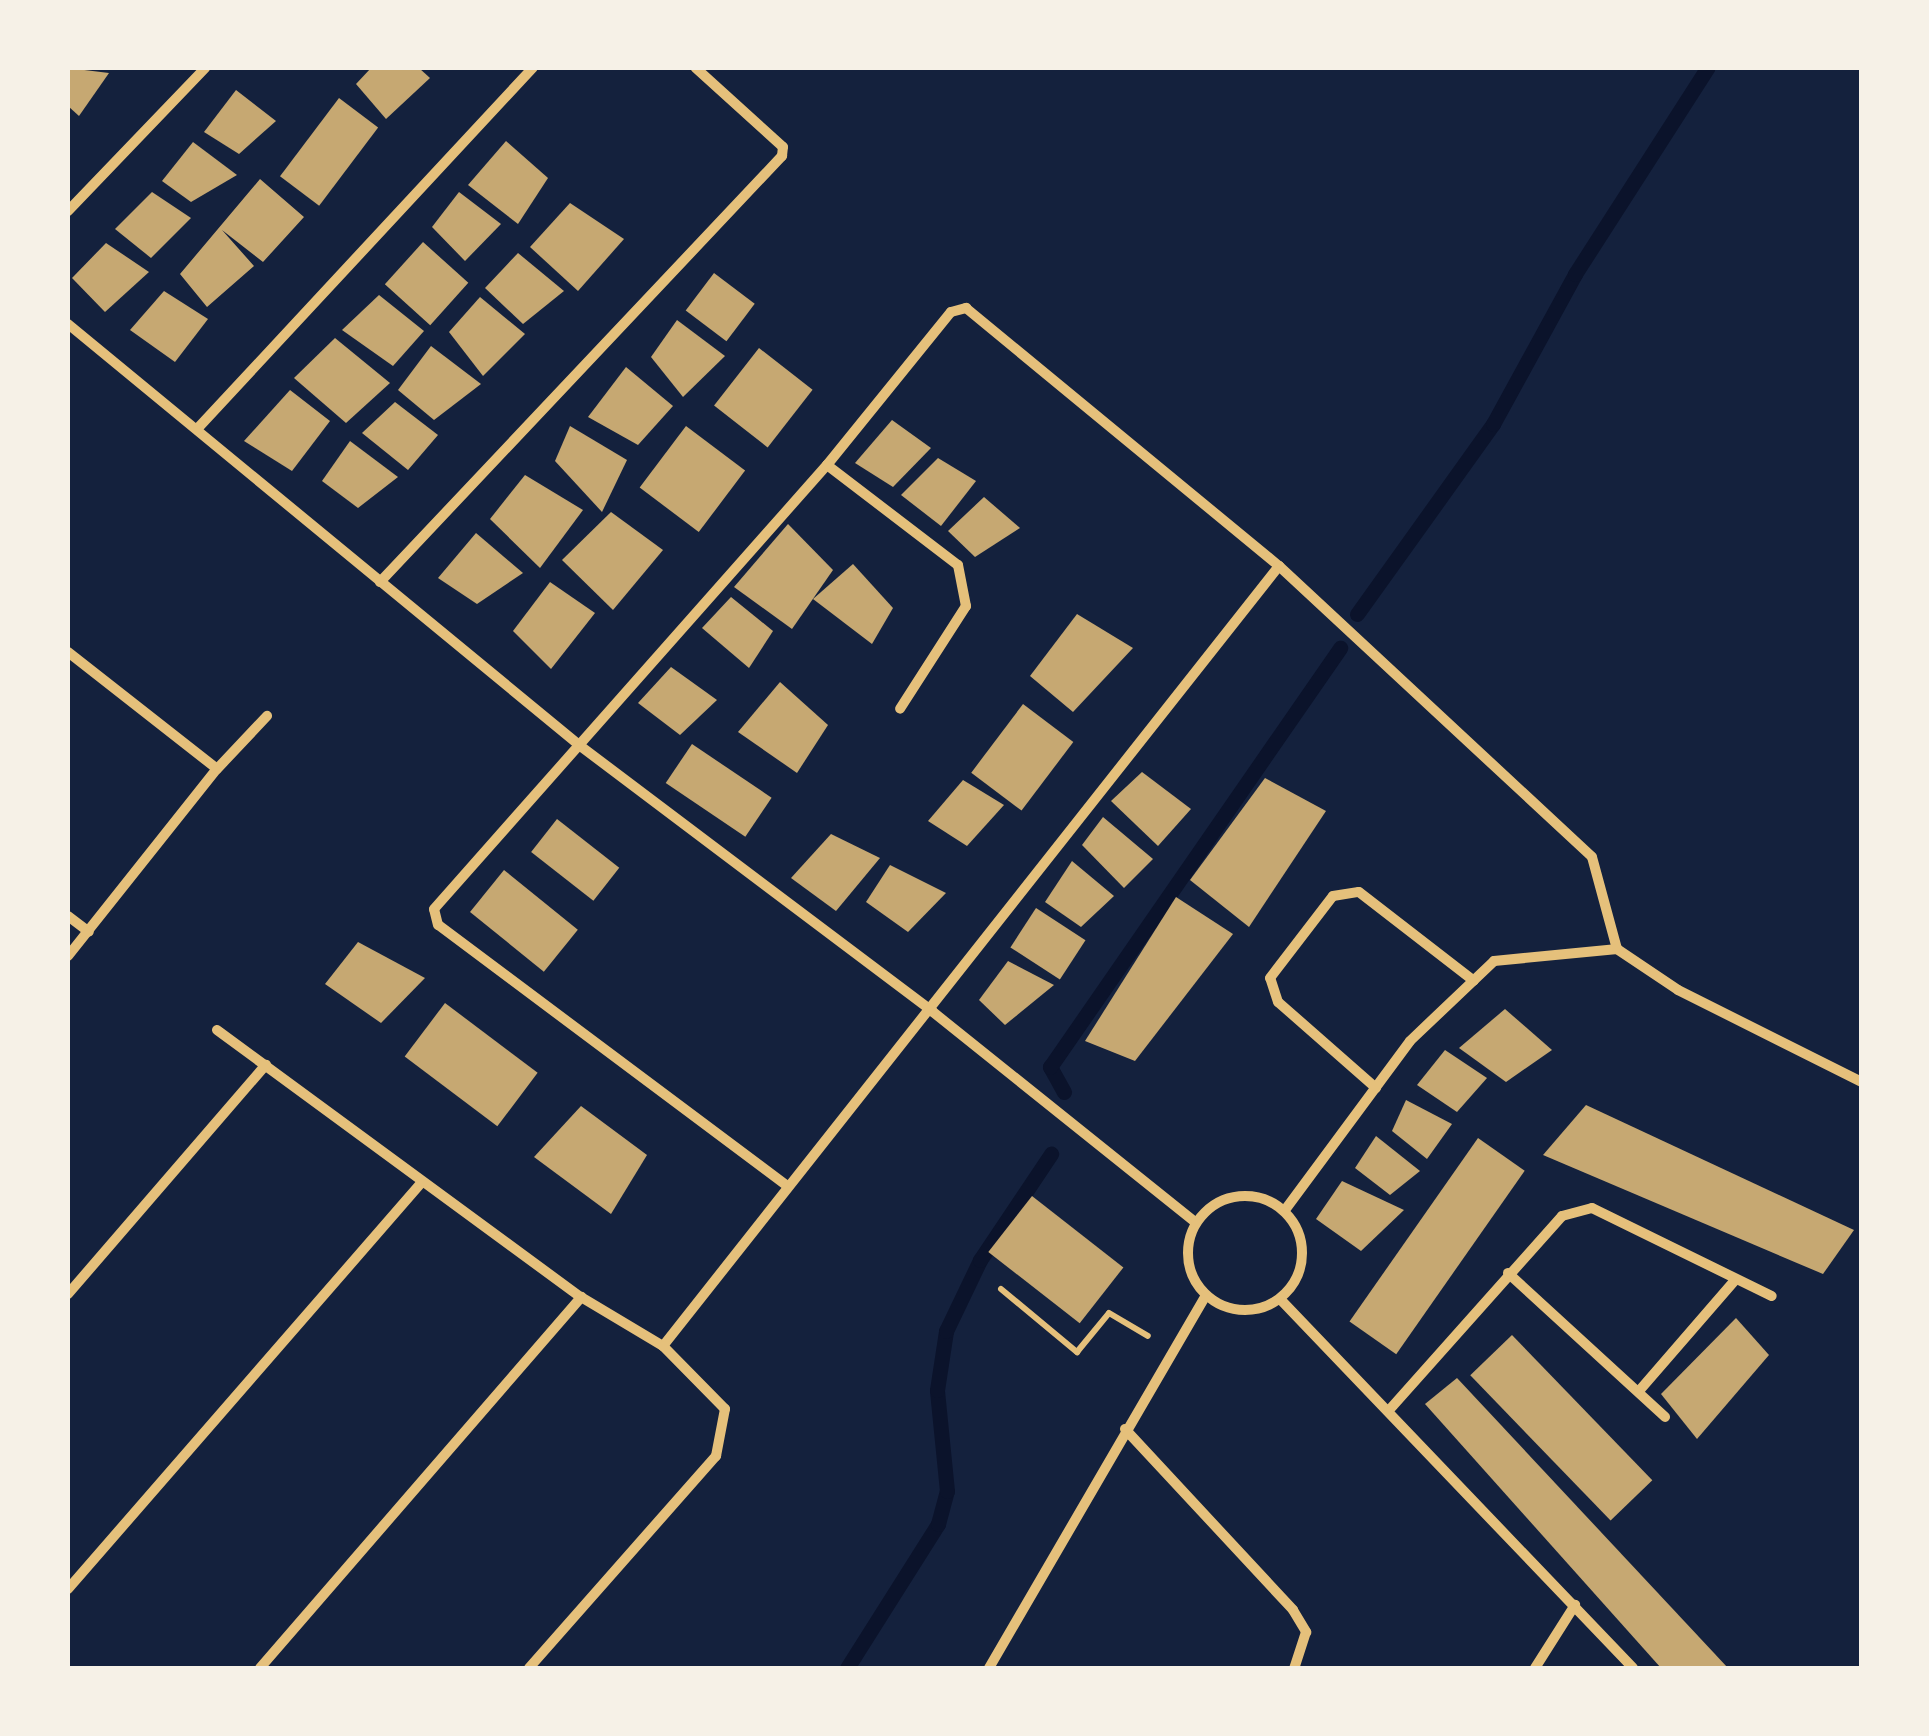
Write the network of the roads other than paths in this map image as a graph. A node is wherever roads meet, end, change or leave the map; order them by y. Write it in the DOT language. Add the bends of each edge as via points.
graph roads {
  1 [pos="205,68"];
  2 [pos="533,68"];
  3 [pos="696,68"];
  4 [pos="68,211"];
  5 [pos="68,324"];
  6 [pos="198,428"];
  7 [pos="827,465"];
  8 [pos="1279,566"];
  9 [pos="380,582"];
  10 [pos="68,652"];
  11 [pos="900,709"];
  12 [pos="267,716"];
  13 [pos="579,745"];
  14 [pos="217,769"];
  15 [pos="68,916"];
  16 [pos="89,932"];
  17 [pos="1617,950"];
  18 [pos="68,956"];
  19 [pos="1474,982"];
  20 [pos="933,1012"];
  21 [pos="218,1030"];
  22 [pos="266,1066"];
  23 [pos="1862,1082"];
  24 [pos="1376,1088"];
  25 [pos="422,1182"];
  26 [pos="786,1185"];
  27 [pos="1285,1210"];
  28 [pos="1195,1222"];
  29 [pos="1508,1273"];
  30 [pos="1735,1280"];
  31 [pos="68,1294"];
  32 [pos="1772,1296"];
  33 [pos="580,1297"];
  34 [pos="1204,1297"];
  35 [pos="1281,1300"];
  36 [pos="662,1346"];
  37 [pos="1640,1391"];
  38 [pos="1391,1408"];
  39 [pos="1664,1417"];
  40 [pos="1125,1429"];
  41 [pos="68,1589"];
  42 [pos="1575,1605"];
  43 [pos="260,1668"];
  44 [pos="530,1668"];
  45 [pos="988,1668"];
  46 [pos="1294,1668"];
  47 [pos="1535,1668"];
  48 [pos="1633,1668"];
  1 -- 4 [label="street"];
  2 -- 6 [label="street"];
  3 -- 9 [label="street" via="783,146 782,156"];
  5 -- 6 [label="street"];
  6 -- 9 [label="street"];
  7 -- 8 [label="street" via="951,312 966,308"];
  7 -- 11 [label="street" via="958,565 966,606"];
  7 -- 13 [label="street"];
  8 -- 17 [label="street" via="1592,857"];
  8 -- 20 [label="street"];
  9 -- 13 [label="street"];
  10 -- 14 [label="street"];
  12 -- 14 [label="street"];
  13 -- 20 [label="street"];
  13 -- 26 [label="street" via="433,916"];
  14 -- 16 [label="street"];
  15 -- 16 [label="street"];
  16 -- 18 [label="street"];
  17 -- 19 [label="street" via="1494,962"];
  17 -- 23 [label="street" via="1678,990"];
  19 -- 24 [label="street" via="1410,1042"];
  19 -- 24 [label="street" via="1359,892 1334,896 1270,978 1278,1002"];
  20 -- 26 [label="street"];
  20 -- 28 [label="street"];
  21 -- 22 [label="street"];
  22 -- 25 [label="street"];
  22 -- 31 [label="street"];
  24 -- 27 [label="street"];
  25 -- 33 [label="street"];
  25 -- 41 [label="street"];
  26 -- 36 [label="street"];
  27 -- 28 [label="street" via="1255,1196 1222,1200"];
  27 -- 35 [label="street" via="1302,1240 1300,1273"];
  28 -- 34 [label="street" via="1186,1261"];
  29 -- 30 [label="street" via="1562,1216 1592,1208"];
  29 -- 37 [label="street"];
  29 -- 38 [label="street"];
  30 -- 32 [label="street"];
  30 -- 37 [label="street"];
  33 -- 36 [label="street"];
  33 -- 43 [label="street"];
  34 -- 35 [label="street" via="1242,1313"];
  34 -- 40 [label="street"];
  35 -- 38 [label="street"];
  36 -- 44 [label="street" via="725,1409 716,1456"];
  37 -- 39 [label="street"];
  38 -- 42 [label="street"];
  40 -- 45 [label="street"];
  40 -- 46 [label="street" via="1292,1610 1306,1632"];
  42 -- 47 [label="street"];
  42 -- 48 [label="street"];
}
